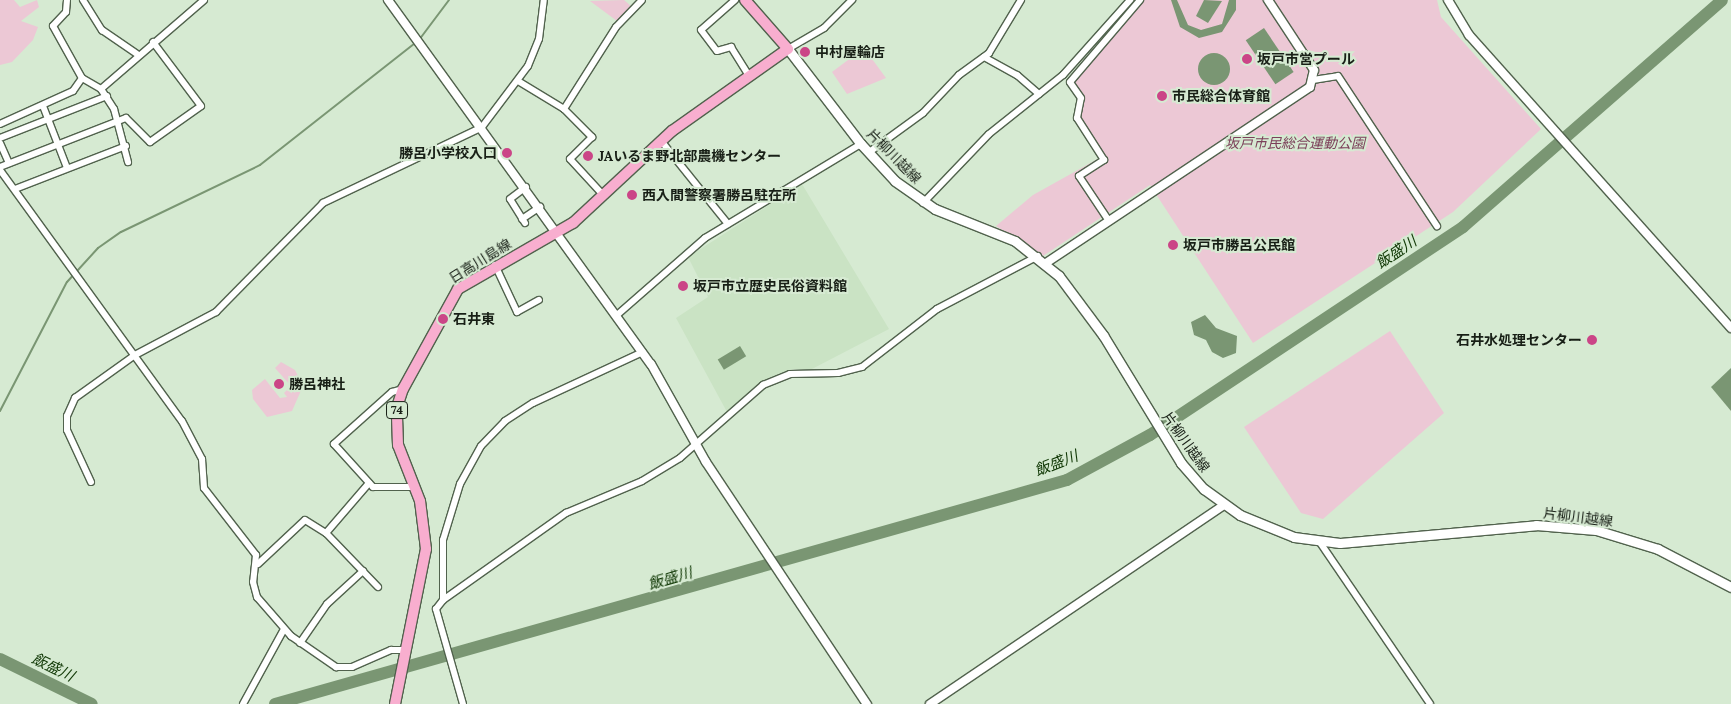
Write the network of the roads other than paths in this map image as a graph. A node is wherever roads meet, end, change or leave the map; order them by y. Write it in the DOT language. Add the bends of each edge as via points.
graph roads {
  1 [pos="67,0"];
  2 [pos="83,0"];
  3 [pos="204,0"];
  4 [pos="388,0"];
  5 [pos="544,0"];
  6 [pos="642,0"];
  7 [pos="734,0"];
  8 [pos="745,0"];
  9 [pos="852,0"];
  10 [pos="1021,0"];
  11 [pos="1130,0"];
  12 [pos="1140,0"];
  13 [pos="1268,0"];
  14 [pos="1448,0"];
  15 [pos="154,42"];
  16 [pos="788,49"];
  17 [pos="137,54"];
  18 [pos="984,57"];
  19 [pos="748,74"];
  20 [pos="82,78"];
  21 [pos="1313,80"];
  22 [pos="518,81"];
  23 [pos="101,88"];
  24 [pos="1039,94"];
  25 [pos="107,96"];
  26 [pos="43,106"];
  27 [pos="564,109"];
  28 [pos="49,120"];
  29 [pos="119,120"];
  30 [pos="0,124"];
  31 [pos="482,127"];
  32 [pos="0,138"];
  33 [pos="662,142"];
  34 [pos="0,143"];
  35 [pos="58,144"];
  36 [pos="861,144"];
  37 [pos="126,146"];
  38 [pos="868,153"];
  39 [pos="128,162"];
  40 [pos="9,163"];
  41 [pos="0,168"];
  42 [pos="68,168"];
  43 [pos="526,187"];
  44 [pos="15,189"];
  45 [pos="605,197"];
  46 [pos="923,203"];
  47 [pos="540,207"];
  48 [pos="1109,221"];
  49 [pos="728,224"];
  50 [pos="1437,226"];
  51 [pos="558,232"];
  52 [pos="1038,256"];
  53 [pos="1046,263"];
  54 [pos="495,265"];
  55 [pos="539,300"];
  56 [pos="617,315"];
  57 [pos="1731,328"];
  58 [pos="643,352"];
  59 [pos="135,355"];
  60 [pos="403,389"];
  61 [pos="696,445"];
  62 [pos="90,482"];
  63 [pos="369,482"];
  64 [pos="414,487"];
  65 [pos="1224,505"];
  66 [pos="326,533"];
  67 [pos="1319,541"];
  68 [pos="258,564"];
  69 [pos="363,571"];
  70 [pos="1731,586"];
  71 [pos="378,587"];
  72 [pos="443,600"];
  73 [pos="284,629"];
  74 [pos="300,642"];
  75 [pos="404,653"];
  76 [pos="244,702"];
  77 [pos="395,704"];
  78 [pos="463,704"];
  79 [pos="868,704"];
  80 [pos="930,704"];
  81 [pos="1430,704"];
  1 -- 20 [label="street" via="66,12 53,26"];
  2 -- 17 [label="street" via="102,30"];
  3 -- 15 [label="street"];
  4 -- 31 [label="street"];
  5 -- 22 [label="street" via="539,39"];
  6 -- 27 [label="street" via="616,27"];
  7 -- 19 [label="street" via="701,30 717,50 731,47"];
  8 -- 16 [label="main road"];
  9 -- 16 [label="street" via="824,28"];
  10 -- 18 [label="street"];
  11 -- 24 [label="street" via="1081,57"];
  12 -- 48 [label="street" via="1070,82 1080,98 1078,118 1104,160 1079,176"];
  13 -- 21 [label="street" via="1314,70"];
  14 -- 57 [label="street" via="1469,36"];
  15 -- 17 [label="street"];
  15 -- 29 [label="street" via="201,106 150,142 128,120"];
  16 -- 19 [label="main road, 日高川島線 / 74"];
  16 -- 36 [label="main road, 片柳川越線"];
  17 -- 23 [label="street"];
  18 -- 24 [label="street" via="1017,75"];
  18 -- 38 [label="street" via="924,113"];
  19 -- 33 [label="main road, 日高川島線 / 74"];
  20 -- 23 [label="street"];
  20 -- 26 [label="street" via="73,91"];
  21 -- 48 [label="street" via="1300,94"];
  21 -- 50 [label="street" via="1338,76"];
  22 -- 27 [label="street"];
  22 -- 31 [label="street"];
  23 -- 25 [label="street"];
  24 -- 46 [label="street" via="982,140"];
  25 -- 28 [label="street"];
  25 -- 29 [label="street"];
  26 -- 28 [label="street"];
  26 -- 30 [label="street"];
  27 -- 45 [label="street" via="592,137 570,159"];
  28 -- 32 [label="street"];
  28 -- 35 [label="street"];
  29 -- 35 [label="street"];
  29 -- 37 [label="street"];
  31 -- 43 [label="street"];
  31 -- 59 [label="street" via="323,203 216,312"];
  33 -- 45 [label="main road, 日高川島線 / 74"];
  33 -- 49 [label="street"];
  34 -- 40 [label="street"];
  35 -- 40 [label="street"];
  35 -- 42 [label="street"];
  36 -- 38 [label="main road, 片柳川越線"];
  36 -- 49 [label="street"];
  37 -- 39 [label="street"];
  37 -- 42 [label="street"];
  38 -- 46 [label="main road, 片柳川越線"];
  40 -- 41 [label="street"];
  41 -- 44 [label="street"];
  42 -- 44 [label="street"];
  43 -- 47 [label="street"];
  43 -- 47 [label="street" via="510,199 524,221"];
  44 -- 59 [label="street"];
  45 -- 51 [label="main road, 日高川島線 / 74"];
  46 -- 52 [label="main road, 片柳川越線" via="993,230"];
  47 -- 51 [label="street"];
  48 -- 53 [label="street"];
  49 -- 56 [label="street" via="692,248"];
  51 -- 54 [label="main road, 日高川島線 / 74"];
  51 -- 56 [label="street"];
  52 -- 53 [label="main road, 片柳川越線"];
  52 -- 61 [label="street" via="937,309 862,367 838,373 790,374 769,381"];
  53 -- 65 [label="main road, 片柳川越線" via="1072,290 1103,335 1166,442"];
  54 -- 55 [label="street" via="517,312"];
  54 -- 60 [label="main road, 日高川島線 / 74" via="452,296"];
  56 -- 58 [label="street"];
  58 -- 61 [label="street"];
  58 -- 72 [label="street" via="533,403 504,421 481,446 460,484 443,540"];
  59 -- 62 [label="street" via="86,387 67,416 70,440"];
  59 -- 68 [label="street" via="176,412 202,459 204,488 249,542"];
  60 -- 63 [label="street" via="392,392 334,444"];
  60 -- 64 [label="main road, 日高川島線 / 74" via="396,427"];
  61 -- 72 [label="street" via="642,481 544,526"];
  61 -- 79 [label="street"];
  63 -- 64 [label="street" via="379,488"];
  63 -- 66 [label="street"];
  64 -- 75 [label="main road, 日高川島線 / 74" via="424,518 426,549"];
  65 -- 67 [label="main road, 片柳川越線" via="1280,532"];
  65 -- 80 [label="street"];
  66 -- 68 [label="street" via="305,520"];
  66 -- 69 [label="street"];
  67 -- 70 [label="main road, 片柳川越線" via="1566,527 1640,542"];
  67 -- 81 [label="street"];
  68 -- 73 [label="street" via="254,592"];
  69 -- 71 [label="street"];
  69 -- 74 [label="street" via="327,604"];
  72 -- 78 [label="street" via="436,609"];
  73 -- 74 [label="street"];
  73 -- 76 [label="street"];
  74 -- 75 [label="street" via="342,668 394,649"];
  75 -- 77 [label="main road, 日高川島線 / 74"];
}
